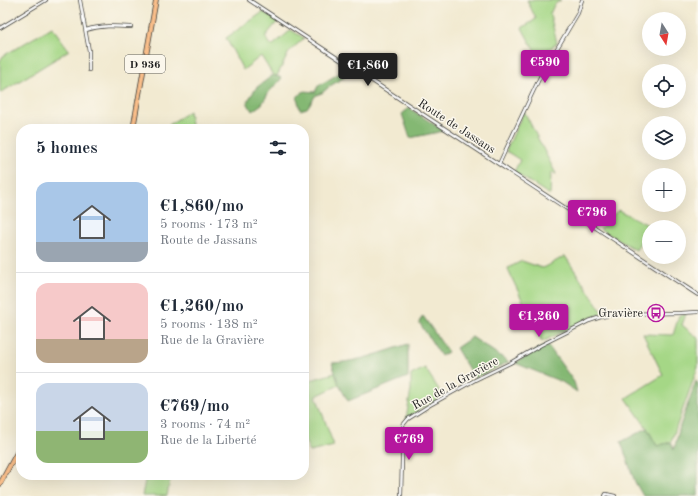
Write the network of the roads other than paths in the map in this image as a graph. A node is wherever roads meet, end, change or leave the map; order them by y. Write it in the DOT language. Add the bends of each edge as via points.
graph roads {
  1 [pos="46,0"];
  2 [pos="80,0"];
  3 [pos="156,0"];
  4 [pos="249,0"];
  5 [pos="582,0"];
  6 [pos="131,27"];
  7 [pos="0,28"];
  8 [pos="86,30"];
  9 [pos="89,70"];
  10 [pos="134,124"];
  11 [pos="499,164"];
  12 [pos="698,294"];
  13 [pos="698,312"];
  14 [pos="16,454"];
  15 [pos="0,484"];
  16 [pos="401,496"];
  17 [pos="605,496"];
  18 [pos="615,496"];
  1 -- 7 [label="street"];
  2 -- 8 [label="street"];
  3 -- 10 [label="main road, D 936"];
  4 -- 11 [label="street, Route de Jassans"];
  5 -- 11 [label="street" via="578,13 540,76"];
  6 -- 8 [label="street" via="106,26"];
  8 -- 9 [label="street"];
  11 -- 12 [label="street, Route de Jassans"];
  13 -- 16 [label="street, Rue de la Gravière" via="615,314 589,321 430,405 408,419 403,426"];
  14 -- 15 [label="main road"];
  17 -- 18 [label="street"];
}
